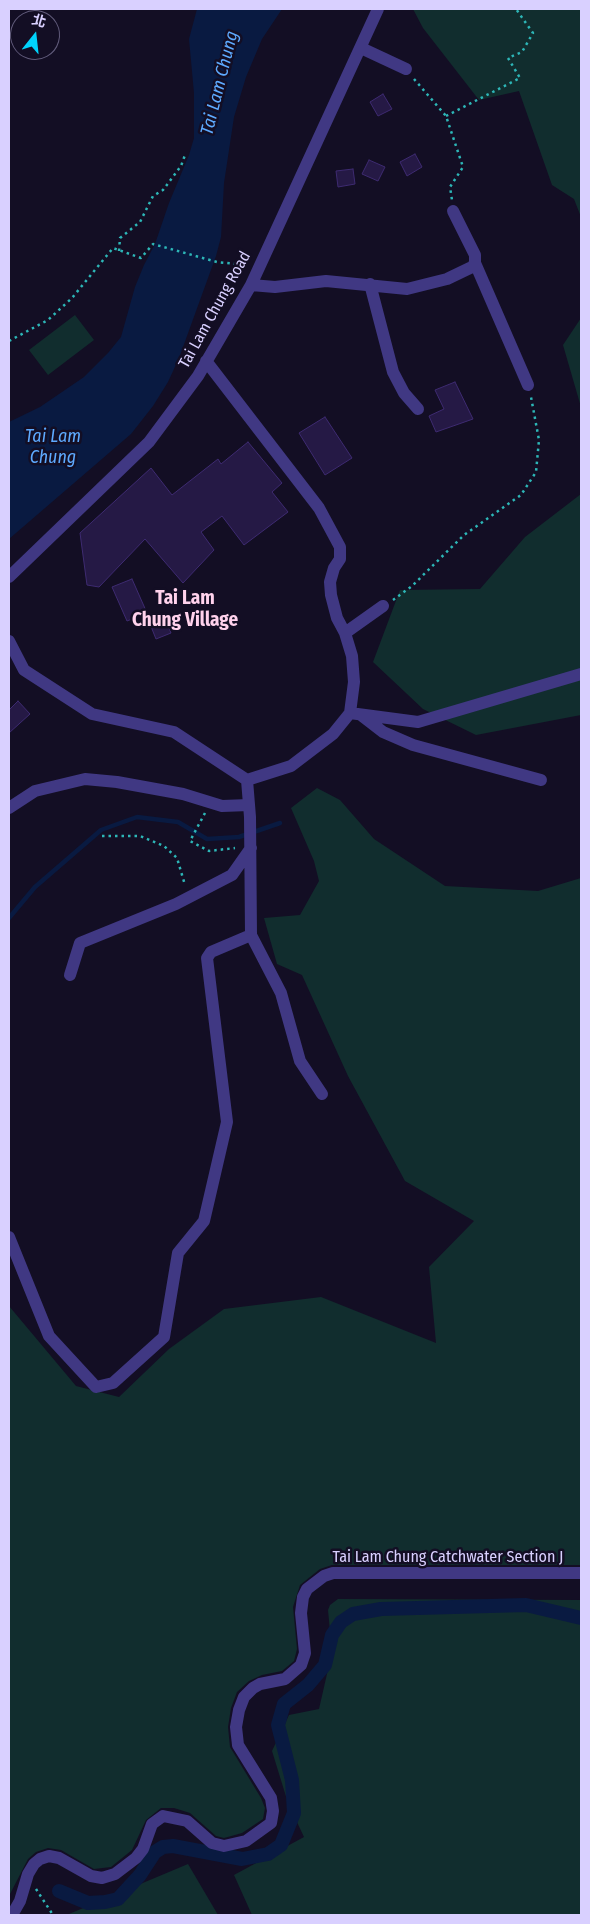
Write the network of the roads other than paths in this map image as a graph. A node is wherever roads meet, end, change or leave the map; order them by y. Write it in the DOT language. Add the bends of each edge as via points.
graph roads {
  1 [pos="378,9"];
  2 [pos="361,48"];
  3 [pos="406,69"];
  4 [pos="453,212"];
  5 [pos="475,263"];
  6 [pos="370,284"];
  7 [pos="251,285"];
  8 [pos="206,362"];
  9 [pos="528,384"];
  10 [pos="418,410"];
  11 [pos="9,577"];
  12 [pos="383,606"];
  13 [pos="345,633"];
  14 [pos="9,641"];
  15 [pos="581,674"];
  16 [pos="356,714"];
  17 [pos="247,780"];
  18 [pos="541,780"];
  19 [pos="9,808"];
  20 [pos="250,811"];
  21 [pos="250,848"];
  22 [pos="251,935"];
  23 [pos="70,975"];
  24 [pos="322,1094"];
  25 [pos="9,1237"];
  26 [pos="581,1574"];
  27 [pos="12,1915"];
  1 -- 2 [label="street, Tai Lam Chung Road"];
  2 -- 3 [label="street"];
  2 -- 7 [label="street, Tai Lam Chung Road"];
  4 -- 5 [label="street" via="475,255"];
  5 -- 6 [label="street" via="430,285 407,289"];
  5 -- 9 [label="street"];
  6 -- 7 [label="street" via="326,281 275,287"];
  6 -- 10 [label="street" via="393,372"];
  7 -- 8 [label="street, Tai Lam Chung Road"];
  8 -- 11 [label="street, Tai Lam Chung Road" via="149,442"];
  8 -- 13 [label="street" via="319,508 340,547 340,559 330,582 337,618"];
  12 -- 13 [label="street"];
  13 -- 16 [label="street" via="352,656"];
  14 -- 17 [label="street" via="24,670 92,714 174,732"];
  15 -- 16 [label="street" via="418,722"];
  16 -- 17 [label="street" via="291,766"];
  16 -- 18 [label="street" via="383,732 413,744"];
  17 -- 20 [label="street"];
  19 -- 20 [label="street" via="35,791 85,779 183,794"];
  20 -- 21 [label="street"];
  21 -- 22 [label="street"];
  21 -- 23 [label="street" via="232,876 80,943"];
  22 -- 24 [label="street" via="281,993 300,1061"];
  22 -- 25 [label="street" via="211,952 207,958 226,1122 204,1221 178,1253 164,1337 112,1383 96,1387 49,1336"];
  26 -- 27 [label="street, Tai Lam Chung Catchwater Section J" via="333,1573 324,1576 307,1589 303,1597 301,1613 305,1653 300,1665 285,1679 253,1688 244,1697 239,1710 236,1727 238,1745 270,1798 273,1816 269,1825 246,1841 224,1846 212,1843 186,1820 163,1816 151,1827 138,1856 115,1874 102,1878 91,1876 49,1856 34,1864"];
}
